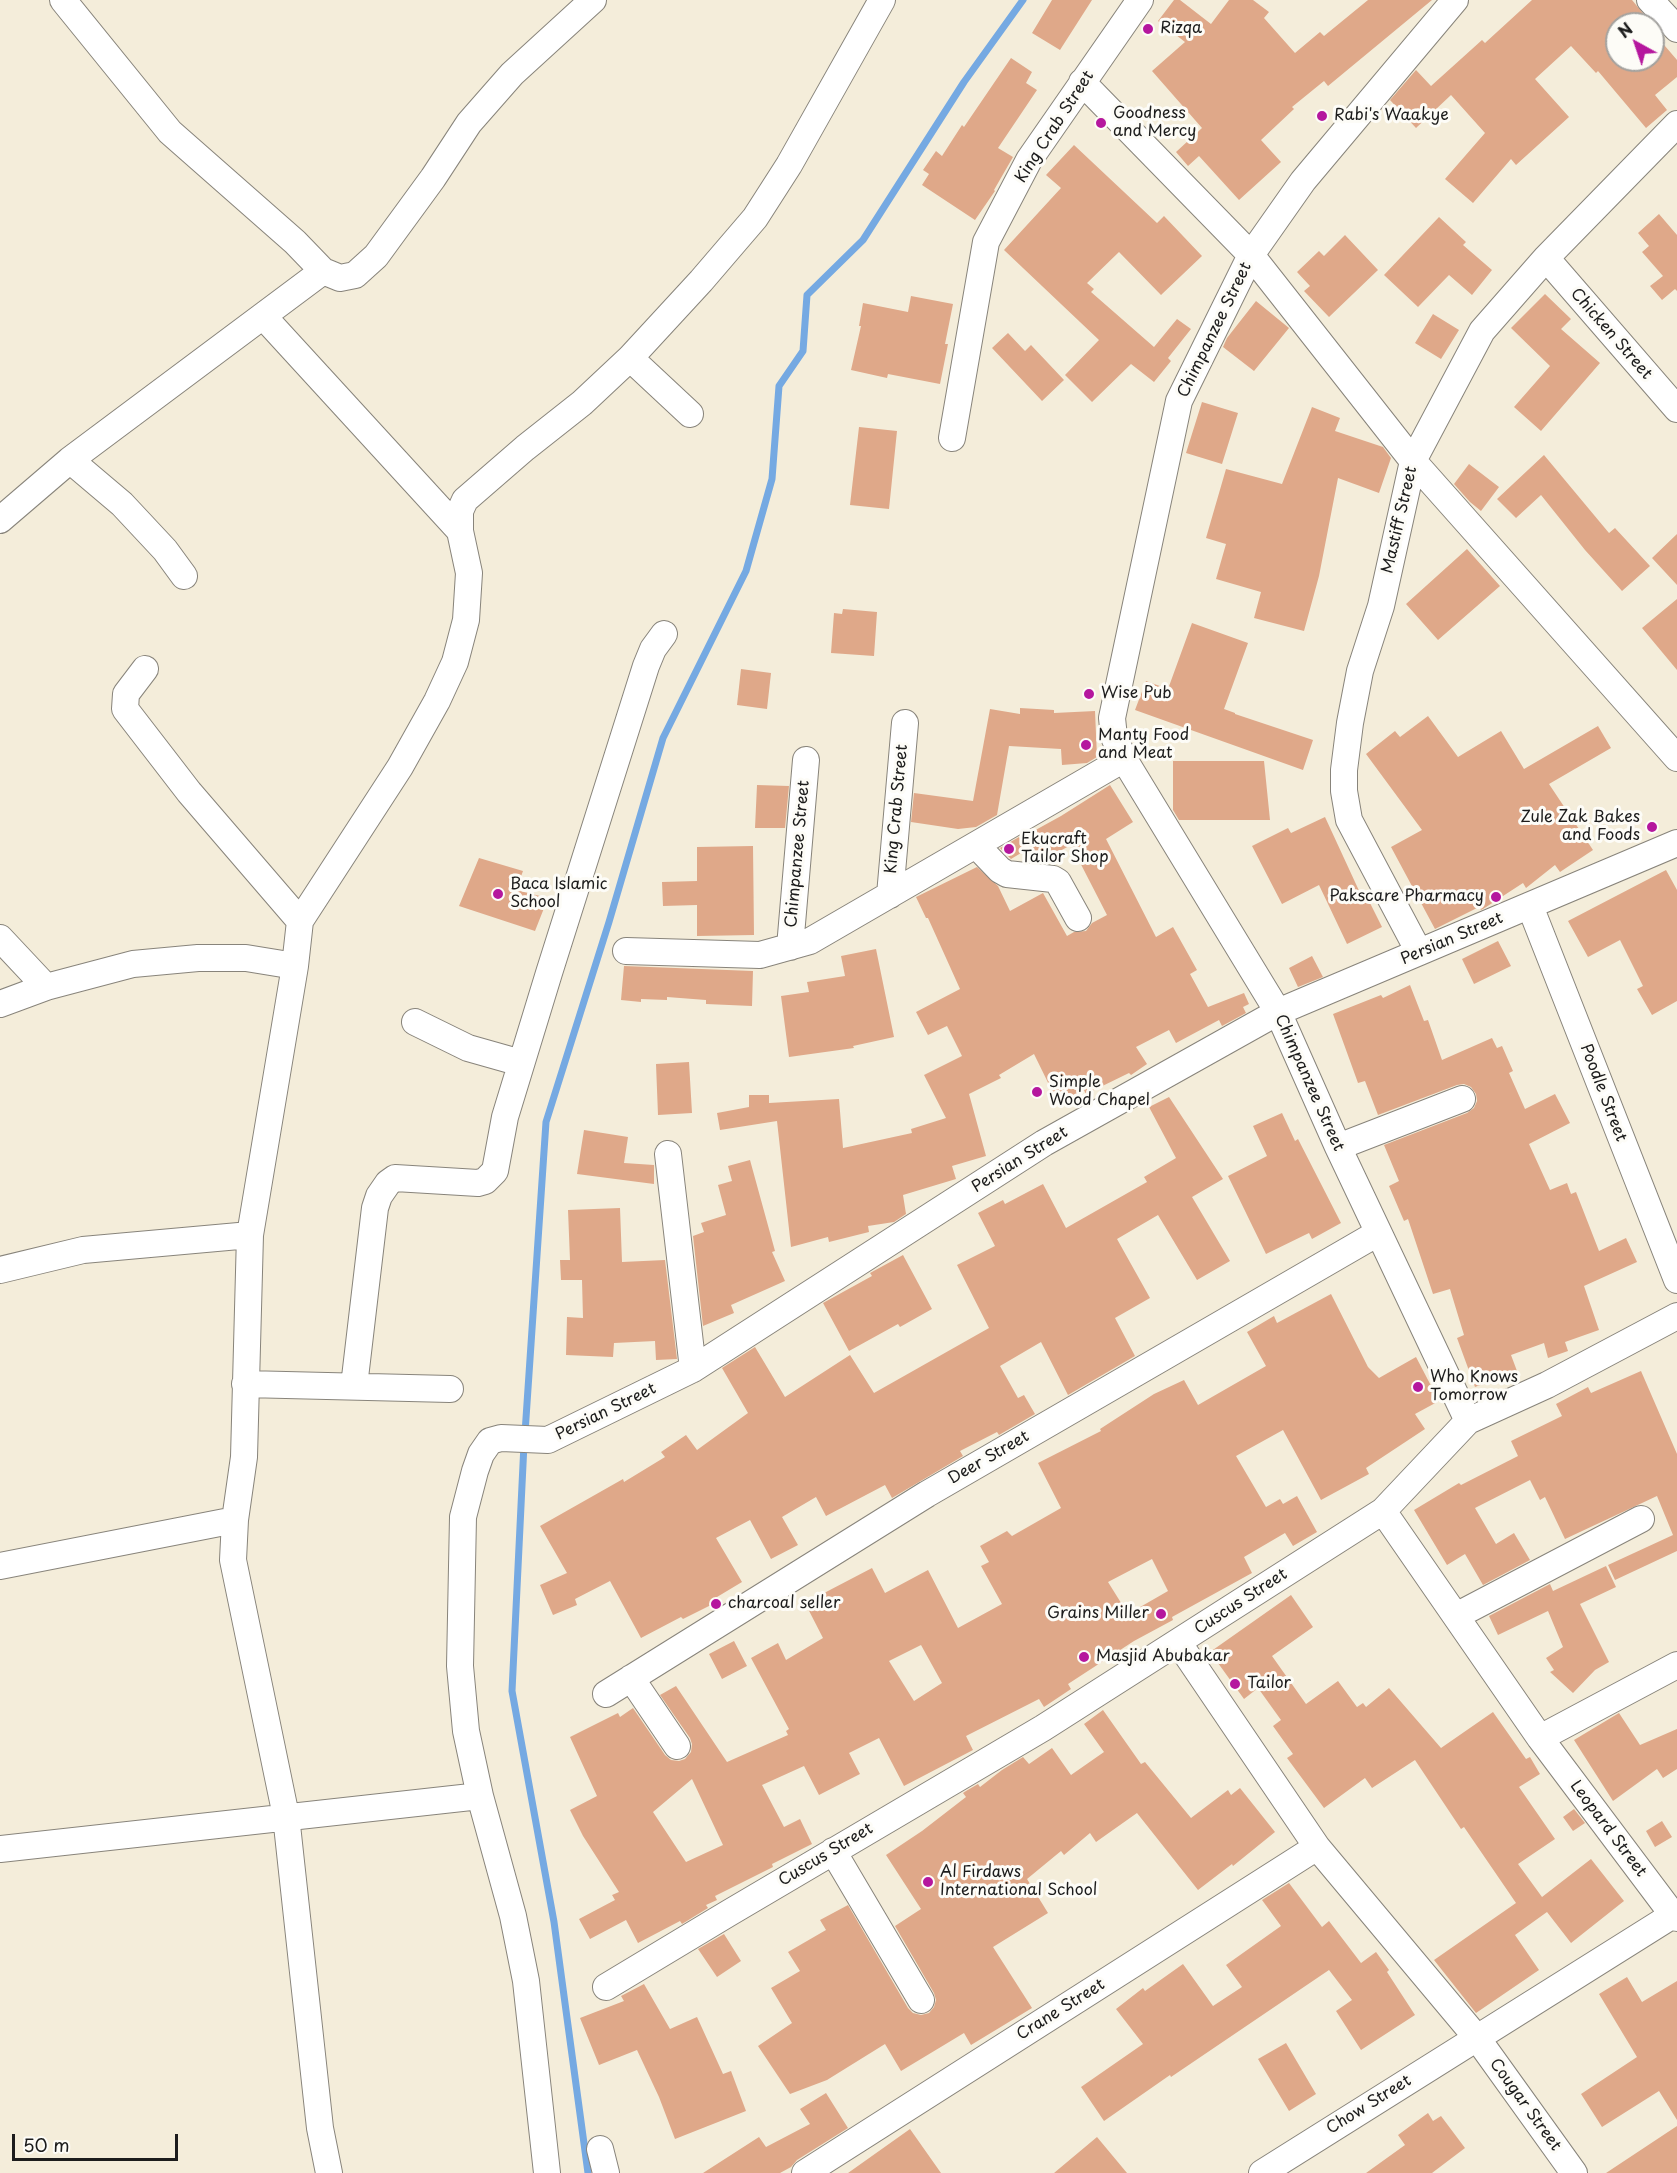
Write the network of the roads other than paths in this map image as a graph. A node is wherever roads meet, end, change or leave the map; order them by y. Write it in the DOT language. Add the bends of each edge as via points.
graph roads {
  1 [pos="63,0"];
  2 [pos="593,0"];
  3 [pos="882,0"];
  4 [pos="1140,0"];
  5 [pos="1455,0"];
  6 [pos="1650,0"];
  7 [pos="1677,29"];
  8 [pos="1082,82"];
  9 [pos="1677,124"];
  10 [pos="1251,255"];
  11 [pos="1546,258"];
  12 [pos="323,271"];
  13 [pos="263,316"];
  14 [pos="630,358"];
  15 [pos="1677,409"];
  16 [pos="690,414"];
  17 [pos="952,438"];
  18 [pos="70,460"];
  19 [pos="1413,461"];
  20 [pos="0,520"];
  21 [pos="460,531"];
  22 [pos="184,576"];
  23 [pos="664,634"];
  24 [pos="145,669"];
  25 [pos="905,723"];
  26 [pos="1677,758"];
  27 [pos="1124,759"];
  28 [pos="806,760"];
  29 [pos="1677,843"];
  30 [pos="976,845"];
  31 [pos="890,895"];
  32 [pos="1530,906"];
  33 [pos="1078,918"];
  34 [pos="300,921"];
  35 [pos="0,938"];
  36 [pos="790,947"];
  37 [pos="626,951"];
  38 [pos="1419,952"];
  39 [pos="295,966"];
  40 [pos="46,987"];
  41 [pos="0,1004"];
  42 [pos="1278,1012"];
  43 [pos="415,1022"];
  44 [pos="521,1063"];
  45 [pos="1462,1099"];
  46 [pos="1338,1148"];
  47 [pos="668,1154"];
  48 [pos="1378,1233"];
  49 [pos="250,1235"];
  50 [pos="0,1270"];
  51 [pos="1677,1280"];
  52 [pos="1677,1316"];
  53 [pos="693,1369"];
  54 [pos="245,1384"];
  55 [pos="354,1386"];
  56 [pos="450,1389"];
  57 [pos="1468,1421"];
  58 [pos="1383,1511"];
  59 [pos="1641,1519"];
  60 [pos="235,1521"];
  61 [pos="0,1566"];
  62 [pos="1456,1617"];
  63 [pos="1178,1642"];
  64 [pos="1677,1665"];
  65 [pos="631,1678"];
  66 [pos="606,1694"];
  67 [pos="1540,1738"];
  68 [pos="677,1746"];
  69 [pos="480,1796"];
  70 [pos="286,1816"];
  71 [pos="1317,1847"];
  72 [pos="0,1849"];
  73 [pos="833,1851"];
  74 [pos="1675,1916"];
  75 [pos="606,1987"];
  76 [pos="921,2000"];
  77 [pos="1477,2038"];
  78 [pos="1265,2172"];
  79 [pos="329,2173"];
  80 [pos="547,2173"];
  81 [pos="805,2173"];
  82 [pos="1574,2173"];
  1 -- 12 [label="street" via="170,132"];
  2 -- 12 [label="street" via="512,74 469,123 376,256 355,274 340,278"];
  3 -- 14 [label="street" via="755,218"];
  4 -- 8 [label="street, King Crab Street"];
  5 -- 10 [label="street, Chimpanzee Street" via="1303,181"];
  6 -- 7 [label="street"];
  8 -- 10 [label="street"];
  8 -- 17 [label="street, King Crab Street" via="1029,160 986,242"];
  9 -- 11 [label="street, Mastiff Street"];
  10 -- 19 [label="street"];
  10 -- 27 [label="street, Chimpanzee Street" via="1179,401 1112,718 1114,737"];
  11 -- 15 [label="street, Chicken Street"];
  11 -- 19 [label="street, Mastiff Street" via="1482,331"];
  12 -- 13 [label="street"];
  13 -- 18 [label="street"];
  13 -- 21 [label="street"];
  14 -- 16 [label="street"];
  14 -- 21 [label="street" via="465,500 460,511"];
  18 -- 20 [label="street"];
  18 -- 22 [label="street" via="122,504"];
  19 -- 26 [label="street"];
  19 -- 38 [label="street, Mastiff Street" via="1381,606 1360,671 1344,790 1349,820"];
  21 -- 34 [label="street" via="469,573 466,620 455,662 400,767"];
  23 -- 44 [label="street" via="646,666"];
  24 -- 34 [label="street" via="126,694 125,709 189,792"];
  25 -- 31 [label="street, King Crab Street"];
  27 -- 30 [label="street, Chimpanzee Street"];
  27 -- 42 [label="street, Chimpanzee Street"];
  28 -- 36 [label="street, Chimpanzee Street"];
  29 -- 32 [label="street, Persian Street"];
  30 -- 31 [label="street, Chimpanzee Street"];
  30 -- 33 [label="street" via="1007,874 1058,882"];
  31 -- 36 [label="street, Chimpanzee Street" via="810,941"];
  32 -- 38 [label="street, Persian Street"];
  32 -- 51 [label="street, Poodle Street"];
  34 -- 39 [label="street"];
  35 -- 40 [label="street"];
  36 -- 37 [label="street, Chimpanzee Street" via="760,956"];
  38 -- 42 [label="street, Persian Street"];
  39 -- 40 [label="street" via="246,958 188,959 133,964"];
  39 -- 49 [label="street"];
  40 -- 41 [label="street"];
  42 -- 46 [label="street, Chimpanzee Street"];
  42 -- 53 [label="street, Persian Street" via="1044,1143"];
  43 -- 44 [label="street" via="468,1048"];
  44 -- 55 [label="street" via="497,1163 490,1176 478,1183 395,1178 379,1196"];
  45 -- 46 [label="street"];
  46 -- 48 [label="street, Chimpanzee Street"];
  47 -- 53 [label="street"];
  48 -- 57 [label="street, Chimpanzee Street"];
  48 -- 65 [label="street, Deer Street" via="927,1494"];
  49 -- 50 [label="street" via="83,1250"];
  49 -- 54 [label="street"];
  52 -- 57 [label="street, Cuscus Street" via="1547,1385"];
  53 -- 69 [label="street, Persian Street" via="544,1440 501,1438 490,1441 481,1454 463,1517 460,1666 466,1731"];
  54 -- 55 [label="street"];
  54 -- 60 [label="street" via="244,1457"];
  55 -- 56 [label="street"];
  57 -- 58 [label="street, Cuscus Street"];
  58 -- 62 [label="street, Leopard Street"];
  58 -- 63 [label="street, Cuscus Street"];
  59 -- 62 [label="street"];
  60 -- 61 [label="street"];
  60 -- 70 [label="street" via="233,1560 238,1589"];
  62 -- 67 [label="street, Leopard Street"];
  63 -- 71 [label="street"];
  63 -- 73 [label="street, Cuscus Street" via="1043,1728"];
  64 -- 67 [label="street"];
  65 -- 66 [label="street, Deer Street"];
  65 -- 68 [label="street"];
  67 -- 74 [label="street, Leopard Street"];
  69 -- 70 [label="street"];
  69 -- 80 [label="street" via="513,1916 526,1981"];
  70 -- 72 [label="street"];
  70 -- 79 [label="street" via="320,2128"];
  71 -- 77 [label="street"];
  71 -- 81 [label="street, Crane Street"];
  73 -- 75 [label="street, Cuscus Street"];
  73 -- 76 [label="street"];
  74 -- 77 [label="street, Chow Street"];
  77 -- 78 [label="street, Chow Street"];
  77 -- 82 [label="street, Cougar Street"];
}
